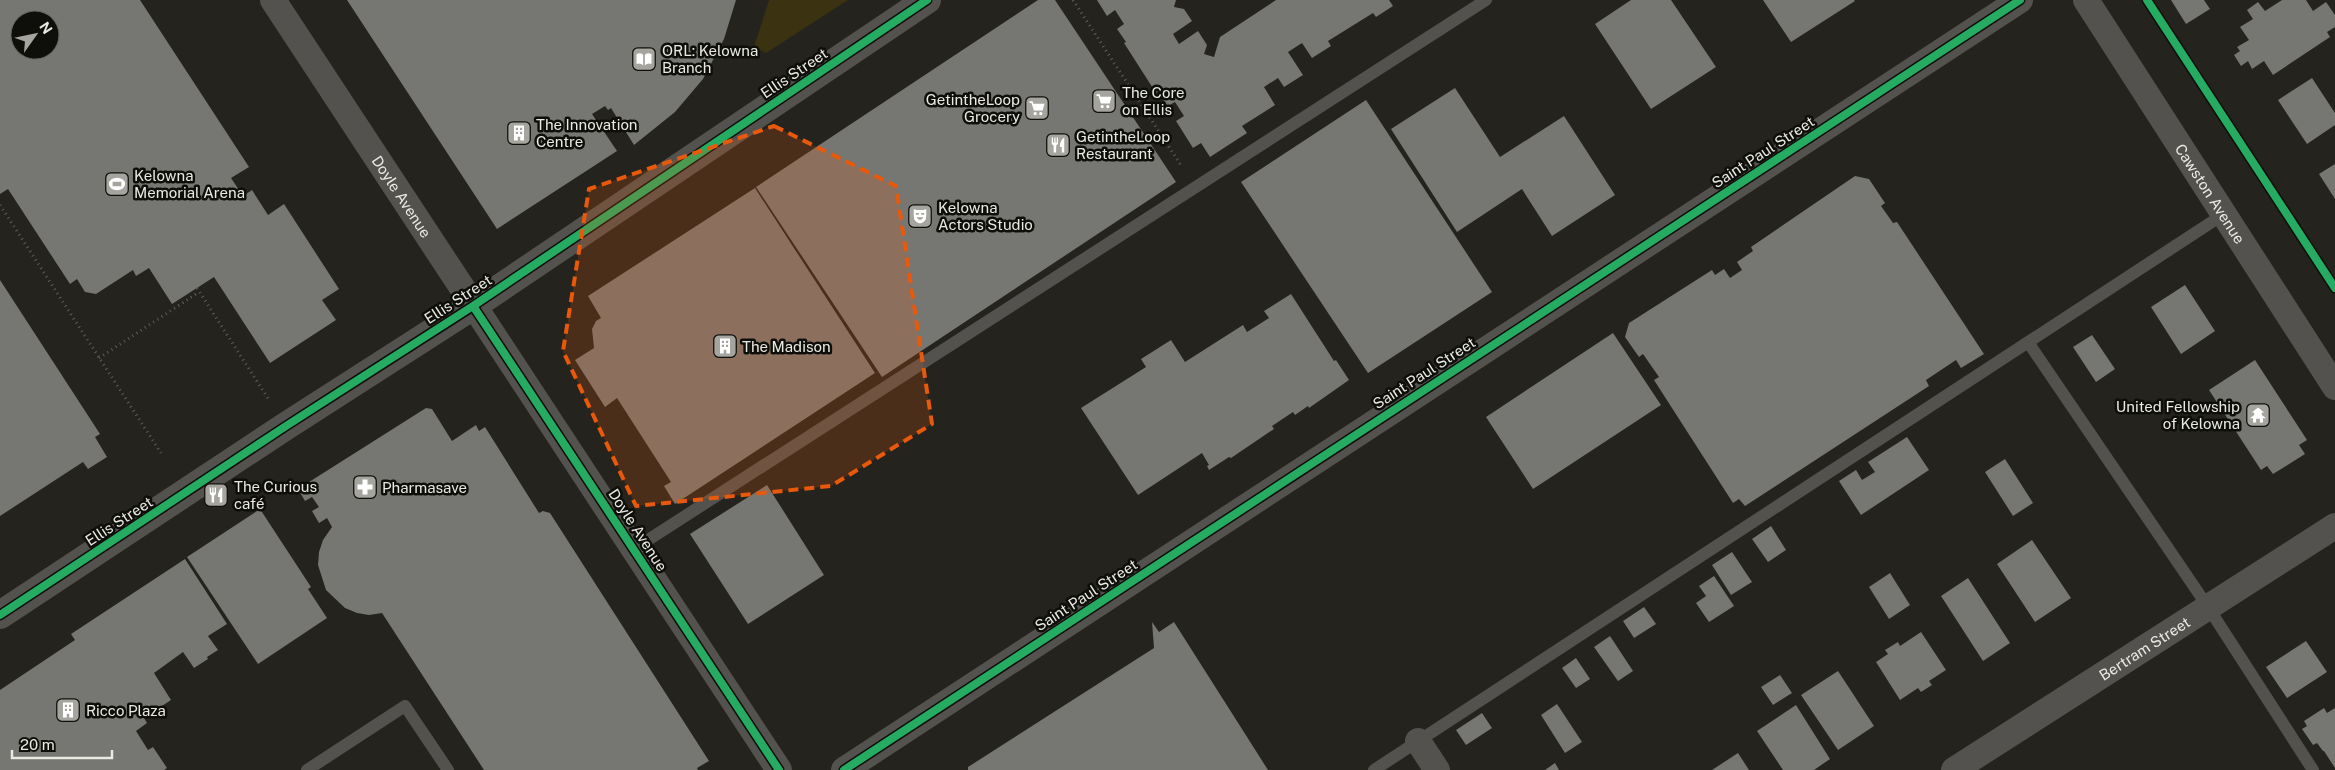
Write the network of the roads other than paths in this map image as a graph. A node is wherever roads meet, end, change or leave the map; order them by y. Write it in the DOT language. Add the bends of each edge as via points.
graph roads {
  1 [pos="273,0"];
  2 [pos="1486,0"];
  3 [pos="2020,0"];
  4 [pos="2086,0"];
  5 [pos="913,4"];
  6 [pos="2224,214"];
  7 [pos="473,306"];
  8 [pos="2028,342"];
  9 [pos="2335,387"];
  10 [pos="2335,526"];
  11 [pos="634,550"];
  12 [pos="2208,607"];
  13 [pos="0,615"];
  14 [pos="1418,741"];
  15 [pos="307,770"];
  16 [pos="448,770"];
  17 [pos="779,770"];
  18 [pos="844,770"];
  19 [pos="1374,770"];
  20 [pos="1437,770"];
  21 [pos="1954,770"];
  22 [pos="2313,770"];
  1 -- 7 [label="street, Doyle Avenue"];
  2 -- 11 [label="lane"];
  3 -- 18 [label="street, Saint Paul Street"];
  4 -- 6 [label="street, Cawston Avenue"];
  5 -- 7 [label="street, Ellis Street"];
  6 -- 8 [label="lane"];
  6 -- 9 [label="street, Cawston Avenue"];
  7 -- 11 [label="street, Doyle Avenue"];
  7 -- 13 [label="street, Ellis Street"];
  8 -- 12 [label="lane"];
  8 -- 14 [label="lane"];
  10 -- 12 [label="street, Bertram Street"];
  11 -- 17 [label="street, Doyle Avenue"];
  12 -- 21 [label="street, Bertram Street"];
  12 -- 22 [label="lane"];
  14 -- 19 [label="lane"];
  14 -- 20 [label="street"];
  15 -- 16 [label="lane" via="405,706"];
}
